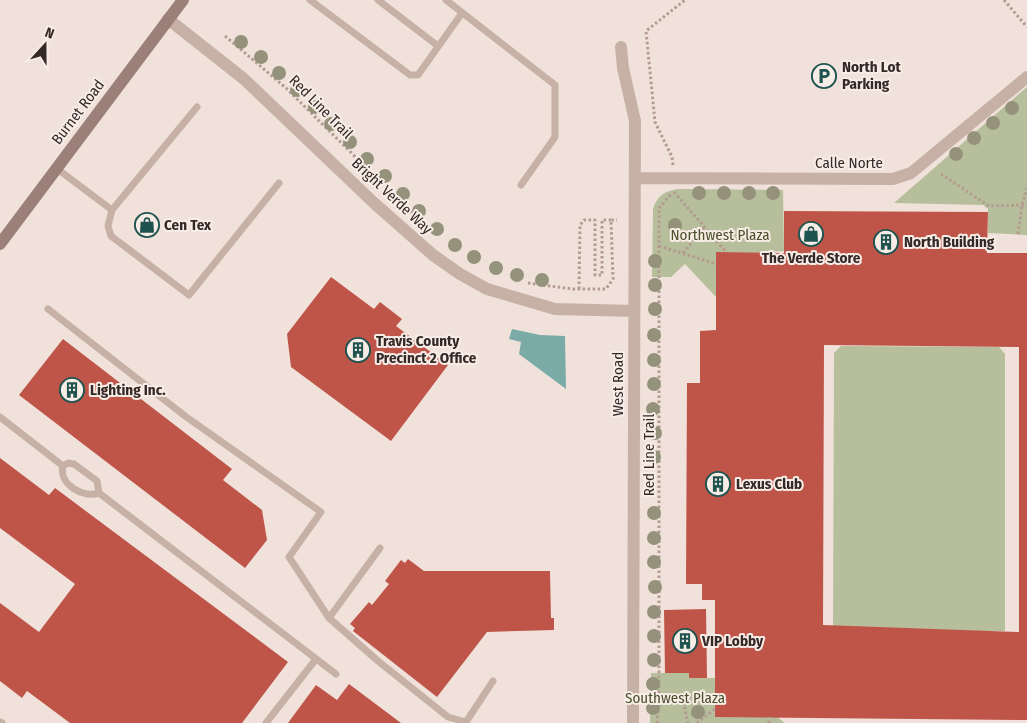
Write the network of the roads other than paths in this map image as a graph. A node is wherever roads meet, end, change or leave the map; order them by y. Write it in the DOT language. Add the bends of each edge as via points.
graph roads {
  1 [pos="183,0"];
  2 [pos="310,0"];
  3 [pos="378,0"];
  4 [pos="446,0"];
  5 [pos="462,13"];
  6 [pos="168,19"];
  7 [pos="438,46"];
  8 [pos="621,47"];
  9 [pos="1027,77"];
  10 [pos="197,107"];
  11 [pos="56,168"];
  12 [pos="634,178"];
  13 [pos="279,183"];
  14 [pos="521,185"];
  15 [pos="112,210"];
  16 [pos="0,244"];
  17 [pos="48,308"];
  18 [pos="634,311"];
  19 [pos="0,417"];
  20 [pos="63,466"];
  21 [pos="99,493"];
  22 [pos="380,548"];
  23 [pos="329,618"];
  24 [pos="316,659"];
  25 [pos="336,674"];
  26 [pos="493,681"];
  27 [pos="266,723"];
  28 [pos="633,723"];
  1 -- 6 [label="main road, Burnet Road"];
  2 -- 7 [label="lane" via="410,75 418,75"];
  3 -- 7 [label="lane"];
  4 -- 5 [label="lane"];
  5 -- 7 [label="lane"];
  5 -- 14 [label="lane" via="555,85 555,137"];
  6 -- 11 [label="main road, Burnet Road"];
  6 -- 18 [label="street, Bright Verde Way" via="244,79 374,203 433,255 460,274 487,289 555,309"];
  8 -- 12 [label="street, West Road" via="635,121"];
  9 -- 12 [label="street, Calle Norte" via="918,168 902,177"];
  10 -- 15 [label="lane"];
  11 -- 15 [label="lane"];
  11 -- 16 [label="main road, Burnet Road"];
  12 -- 18 [label="street, West Road"];
  13 -- 15 [label="lane" via="189,295 111,236 108,226"];
  17 -- 23 [label="lane" via="185,416 322,512 289,557"];
  18 -- 28 [label="street, West Road"];
  19 -- 20 [label="lane"];
  20 -- 21 [label="lane" via="74,464 86,472 97,481"];
  20 -- 21 [label="lane" via="64,479 73,487 92,496"];
  21 -- 24 [label="lane"];
  22 -- 23 [label="lane"];
  23 -- 26 [label="lane" via="448,717 466,722"];
  24 -- 25 [label="lane"];
  24 -- 27 [label="lane"];
}
